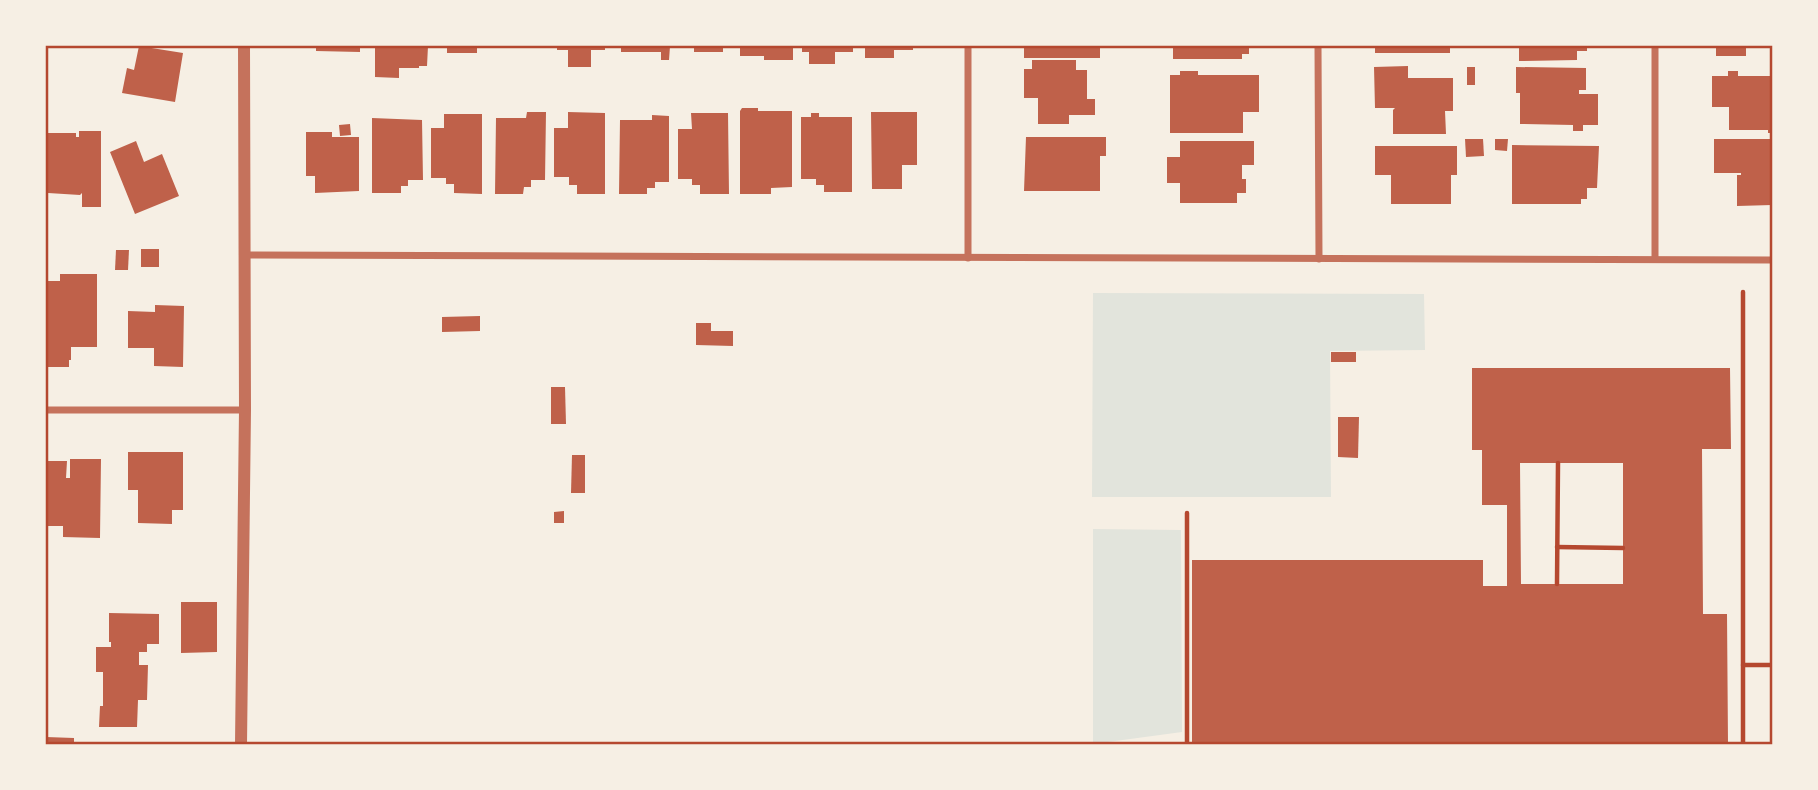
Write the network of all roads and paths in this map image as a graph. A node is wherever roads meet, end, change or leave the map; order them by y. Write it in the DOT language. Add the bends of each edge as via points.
graph roads {
  1 [pos="244,46"];
  2 [pos="968,46"];
  3 [pos="1318,46"];
  4 [pos="1655,46"];
  5 [pos="243,255"];
  6 [pos="968,258"];
  7 [pos="1319,259"];
  8 [pos="1655,259"];
  9 [pos="1773,260"];
  10 [pos="1743,292"];
  11 [pos="46,410"];
  12 [pos="245,410"];
  13 [pos="1558,463"];
  14 [pos="1187,513"];
  15 [pos="1558,547"];
  16 [pos="1623,548"];
  17 [pos="1556,584"];
  18 [pos="1743,665"];
  19 [pos="1773,665"];
  20 [pos="241,744"];
  21 [pos="1187,744"];
  22 [pos="1743,744"];
  1 -- 5 [label="street"];
  2 -- 6 [label="street"];
  3 -- 7 [label="street"];
  4 -- 8 [label="street"];
  5 -- 6 [label="street"];
  5 -- 12 [label="street"];
  6 -- 7 [label="street"];
  7 -- 8 [label="street"];
  8 -- 9 [label="street"];
  10 -- 18 [label="path"];
  11 -- 12 [label="street"];
  12 -- 20 [label="street"];
  13 -- 15 [label="path"];
  14 -- 21 [label="path"];
  15 -- 16 [label="path"];
  15 -- 17 [label="path"];
  18 -- 19 [label="path"];
  18 -- 22 [label="path"];
}
